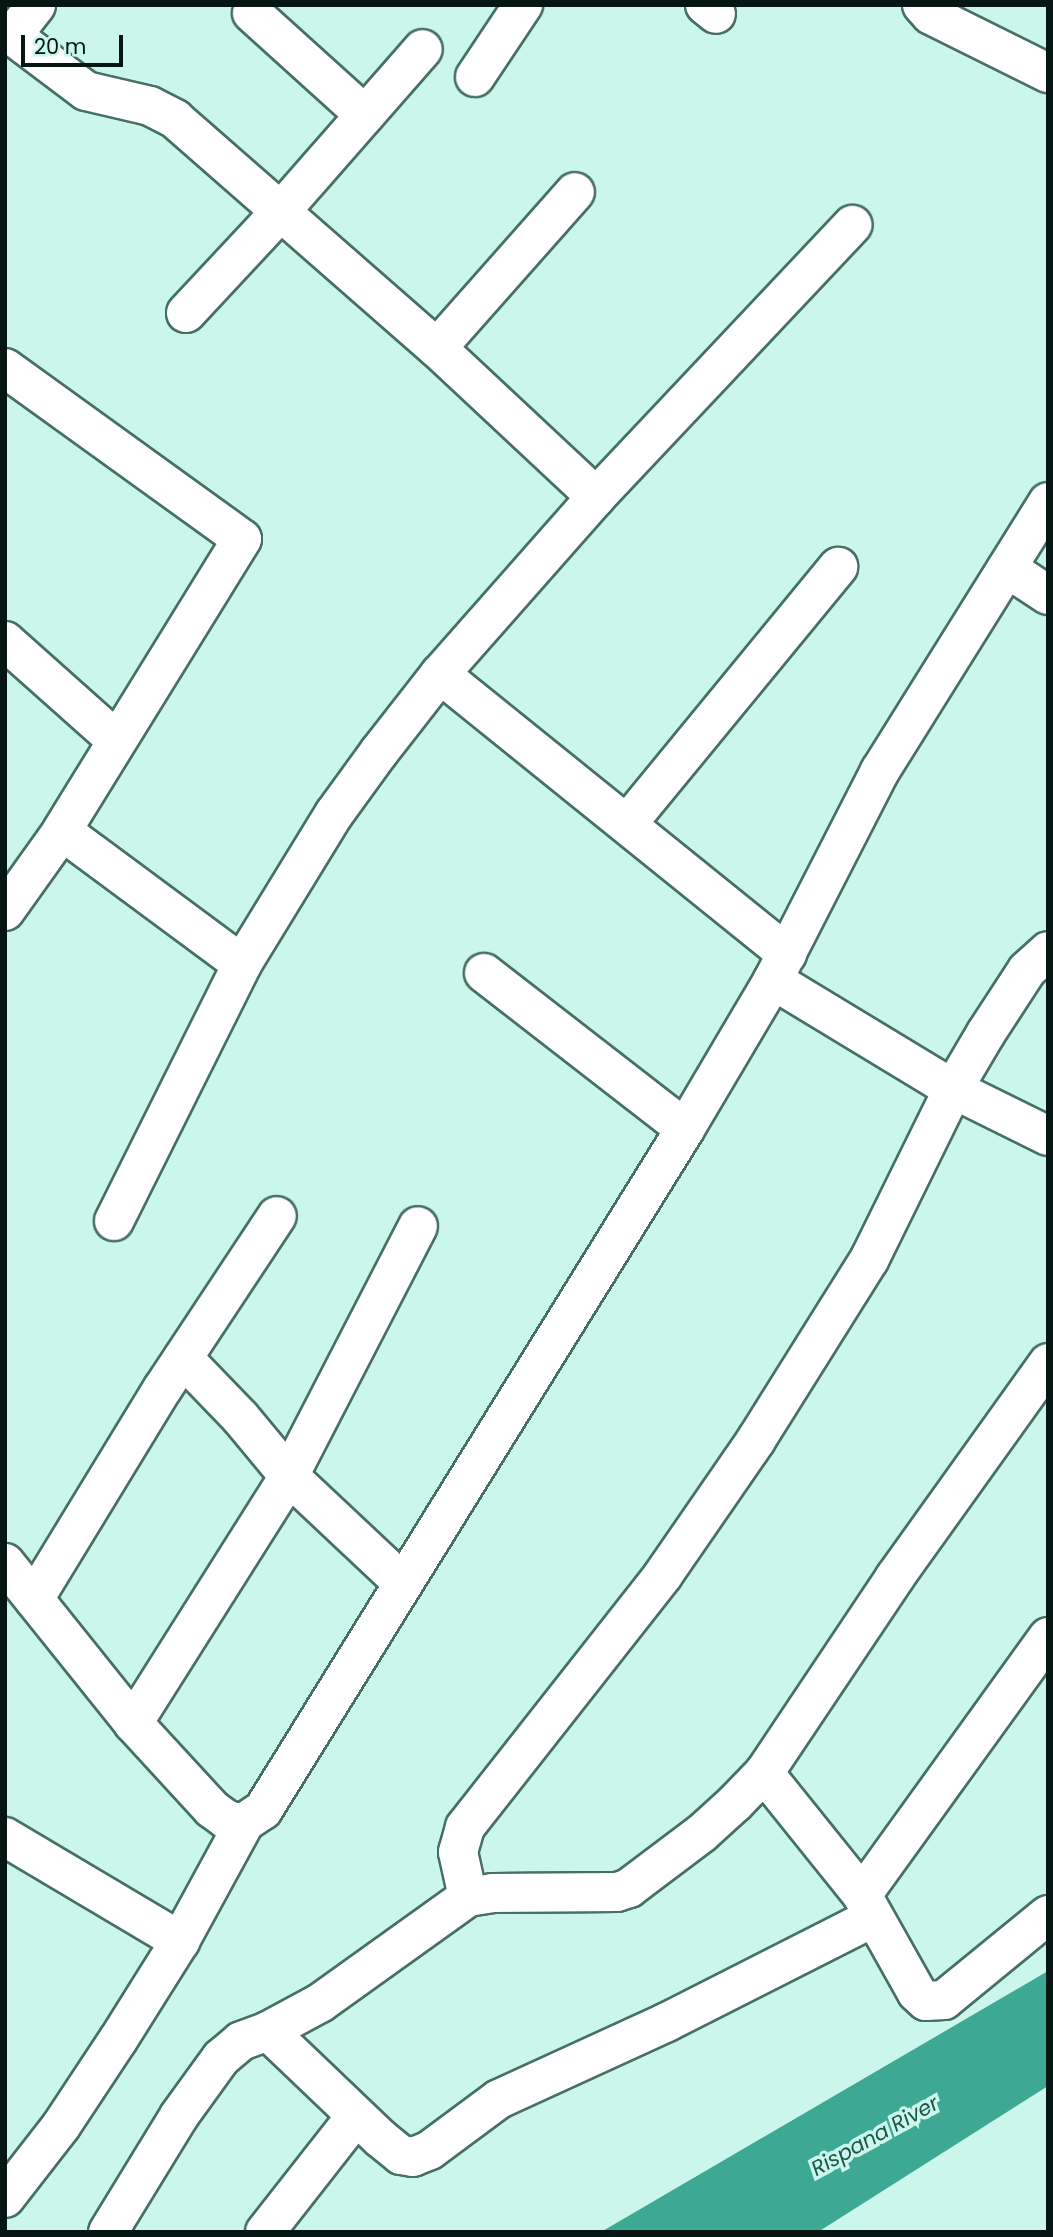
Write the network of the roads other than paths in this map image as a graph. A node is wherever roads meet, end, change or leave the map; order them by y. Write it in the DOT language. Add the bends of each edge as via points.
graph roads {
  1 [pos="36,5"];
  2 [pos="523,5"];
  3 [pos="922,5"];
  4 [pos="252,13"];
  5 [pos="9,33"];
  6 [pos="423,49"];
  7 [pos="1048,73"];
  8 [pos="475,77"];
  9 [pos="365,115"];
  10 [pos="575,192"];
  11 [pos="281,211"];
  12 [pos="852,225"];
  13 [pos="186,313"];
  14 [pos="437,348"];
  15 [pos="5,368"];
  16 [pos="596,497"];
  17 [pos="1048,502"];
  18 [pos="838,567"];
  19 [pos="1007,568"];
  20 [pos="1048,595"];
  21 [pos="5,641"];
  22 [pos="440,674"];
  23 [pos="116,740"];
  24 [pos="627,824"];
  25 [pos="62,831"];
  26 [pos="5,911"];
  27 [pos="1048,951"];
  28 [pos="242,964"];
  29 [pos="780,967"];
  30 [pos="484,973"];
  31 [pos="953,1089"];
  32 [pos="685,1129"];
  33 [pos="1048,1136"];
  34 [pos="277,1216"];
  35 [pos="114,1221"];
  36 [pos="418,1226"];
  37 [pos="183,1358"];
  38 [pos="1048,1363"];
  39 [pos="289,1476"];
  40 [pos="5,1563"];
  41 [pos="403,1583"];
  42 [pos="34,1599"];
  43 [pos="1048,1637"];
  44 [pos="133,1723"];
  45 [pos="764,1773"];
  46 [pos="245,1822"];
  47 [pos="5,1837"];
  48 [pos="468,1897"];
  49 [pos="868,1906"];
  50 [pos="1048,1915"];
  51 [pos="180,1941"];
  52 [pos="268,2031"];
  53 [pos="356,2116"];
  54 [pos="5,2197"];
  55 [pos="108,2232"];
  56 [pos="265,2232"];
  1 -- 5 [label="street"];
  2 -- 8 [label="street"];
  3 -- 7 [label="street" via="932,15"];
  4 -- 9 [label="street"];
  5 -- 11 [label="street" via="86,91 164,111"];
  6 -- 9 [label="street"];
  9 -- 11 [label="street"];
  10 -- 14 [label="street"];
  11 -- 13 [label="street"];
  11 -- 14 [label="street"];
  12 -- 16 [label="street"];
  14 -- 16 [label="street"];
  15 -- 23 [label="street" via="242,539"];
  16 -- 22 [label="street"];
  17 -- 19 [label="street"];
  18 -- 24 [label="street"];
  19 -- 20 [label="street"];
  19 -- 29 [label="street" via="880,771"];
  21 -- 23 [label="street"];
  22 -- 24 [label="street"];
  22 -- 28 [label="street" via="334,814"];
  23 -- 25 [label="street"];
  24 -- 29 [label="street"];
  25 -- 26 [label="street"];
  25 -- 28 [label="street"];
  27 -- 31 [label="street" via="1012,990"];
  28 -- 35 [label="street"];
  29 -- 31 [label="street"];
  29 -- 32 [label="street"];
  30 -- 32 [label="street"];
  31 -- 33 [label="street"];
  31 -- 48 [label="street" via="869,1260 756,1440 663,1575 466,1828 458,1852"];
  32 -- 41 [label="street"];
  34 -- 37 [label="street"];
  36 -- 39 [label="street"];
  37 -- 39 [label="street"];
  37 -- 42 [label="street"];
  38 -- 45 [label="street" via="895,1577"];
  39 -- 41 [label="street"];
  39 -- 44 [label="street"];
  40 -- 42 [label="street"];
  41 -- 46 [label="street" via="263,1810"];
  42 -- 44 [label="street"];
  43 -- 49 [label="street"];
  44 -- 46 [label="street" via="212,1809 227,1820"];
  45 -- 48 [label="street" via="702,1833 629,1888 603,1894"];
  45 -- 49 [label="street"];
  46 -- 51 [label="street"];
  47 -- 51 [label="street"];
  48 -- 52 [label="street" via="320,2003"];
  49 -- 50 [label="street" via="917,1993 934,2003 944,2000"];
  49 -- 53 [label="street" via="667,2022 499,2099 419,2155 401,2155"];
  51 -- 54 [label="street" via="61,2126"];
  52 -- 53 [label="street"];
  52 -- 55 [label="street" via="241,2041 221,2058 166,2136"];
  53 -- 56 [label="street"];
}
